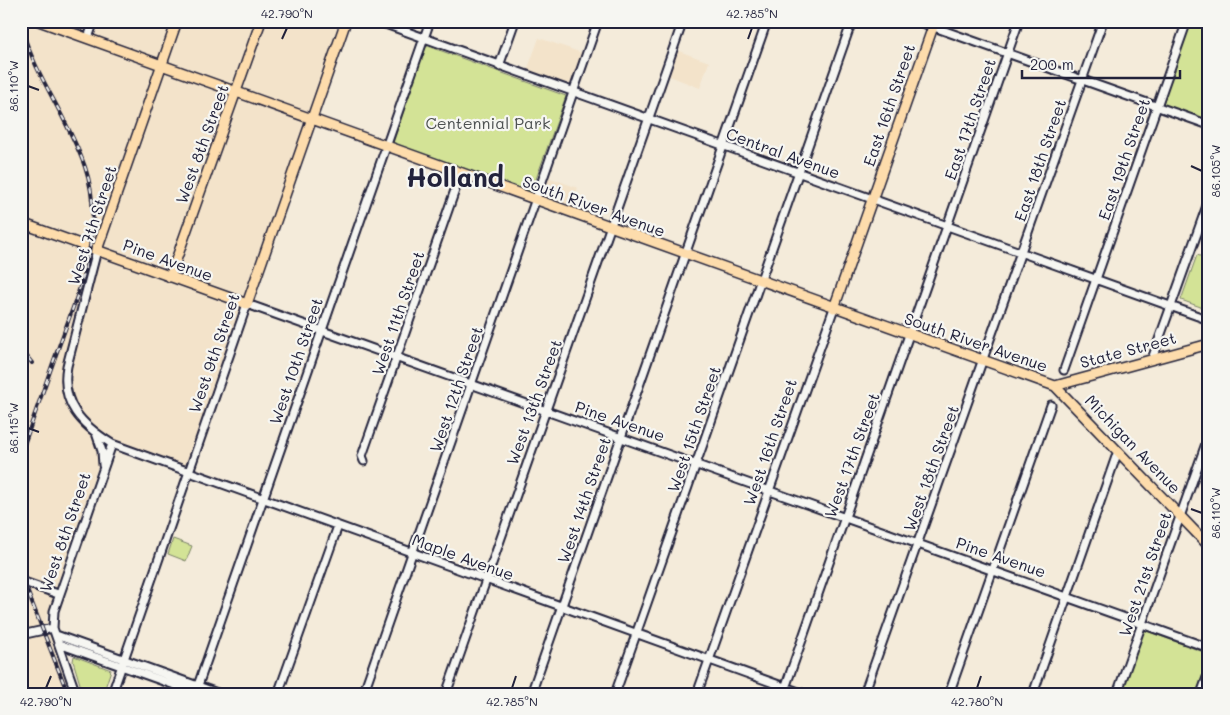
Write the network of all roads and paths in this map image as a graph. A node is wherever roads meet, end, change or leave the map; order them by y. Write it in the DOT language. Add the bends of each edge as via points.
graph roads {
  1 [pos="39,21"];
  2 [pos="94,21"];
  3 [pos="177,21"];
  4 [pos="261,21"];
  5 [pos="346,21"];
  6 [pos="377,21"];
  7 [pos="430,21"];
  8 [pos="515,21"];
  9 [pos="598,21"];
  10 [pos="683,21"];
  11 [pos="767,21"];
  12 [pos="852,21"];
  13 [pos="917,21"];
  14 [pos="1019,21"];
  15 [pos="1103,21"];
  16 [pos="1187,21"];
  17 [pos="934,24"];
  18 [pos="88,38"];
  19 [pos="424,38"];
  20 [pos="1008,53"];
  21 [pos="162,65"];
  22 [pos="498,66"];
  23 [pos="1083,80"];
  24 [pos="236,93"];
  25 [pos="573,93"];
  26 [pos="1157,107"];
  27 [pos="312,120"];
  28 [pos="648,120"];
  29 [pos="1209,125"];
  30 [pos="386,146"];
  31 [pos="723,146"];
  32 [pos="798,172"];
  33 [pos="462,174"];
  34 [pos="872,199"];
  35 [pos="1209,200"];
  36 [pos="536,201"];
  37 [pos="21,223"];
  38 [pos="948,226"];
  39 [pos="611,228"];
  40 [pos="97,250"];
  41 [pos="1022,252"];
  42 [pos="685,254"];
  43 [pos="170,276"];
  44 [pos="1097,278"];
  45 [pos="760,281"];
  46 [pos="247,304"];
  47 [pos="1171,306"];
  48 [pos="834,308"];
  49 [pos="1209,320"];
  50 [pos="321,331"];
  51 [pos="910,335"];
  52 [pos="1209,344"];
  53 [pos="397,357"];
  54 [pos="1152,359"];
  55 [pos="984,360"];
  56 [pos="1064,370"];
  57 [pos="472,384"];
  58 [pos="1055,386"];
  59 [pos="1051,405"];
  60 [pos="546,411"];
  61 [pos="96,433"];
  62 [pos="1209,435"];
  63 [pos="621,438"];
  64 [pos="112,444"];
  65 [pos="1118,451"];
  66 [pos="364,462"];
  67 [pos="696,464"];
  68 [pos="103,468"];
  69 [pos="189,472"];
  70 [pos="769,490"];
  71 [pos="262,499"];
  72 [pos="1179,515"];
  73 [pos="845,517"];
  74 [pos="338,526"];
  75 [pos="918,544"];
  76 [pos="1209,546"];
  77 [pos="413,553"];
  78 [pos="992,569"];
  79 [pos="486,580"];
  80 [pos="23,582"];
  81 [pos="58,594"];
  82 [pos="1068,597"];
  83 [pos="561,607"];
  84 [pos="1142,624"];
  85 [pos="53,628"];
  86 [pos="637,634"];
  87 [pos="21,635"];
  88 [pos="56,636"];
  89 [pos="59,644"];
  90 [pos="1209,648"];
  91 [pos="709,661"];
  92 [pos="122,663"];
  93 [pos="1209,672"];
  94 [pos="784,690"];
  95 [pos="197,691"];
  96 [pos="75,692"];
  97 [pos="112,694"];
  98 [pos="220,694"];
  99 [pos="278,694"];
  100 [pos="363,694"];
  101 [pos="446,694"];
  102 [pos="531,694"];
  103 [pos="616,694"];
  104 [pos="697,694"];
  105 [pos="804,694"];
  106 [pos="864,694"];
  107 [pos="949,694"];
  108 [pos="1033,694"];
  109 [pos="1117,694"];
  110 [pos="1201,694"];
  1 -- 18 [label="main road, South River Avenue"];
  2 -- 18 [label="street"];
  3 -- 21 [label="main road, West 7th Street"];
  4 -- 24 [label="main road, West 8th Street"];
  5 -- 27 [label="main road, West 9th Street"];
  6 -- 19 [label="street, Central Avenue"];
  7 -- 19 [label="street, West 10th Street"];
  8 -- 22 [label="street"];
  9 -- 25 [label="street, West 12th Street"];
  10 -- 28 [label="street, West 13th Street"];
  11 -- 31 [label="street, West 14th Street"];
  12 -- 32 [label="street, West 15th Street"];
  13 -- 17 [label="street"];
  14 -- 20 [label="street, East 17th Street"];
  15 -- 23 [label="street, East 18th Street"];
  16 -- 26 [label="street, East 19th Street"];
  17 -- 20 [label="street"];
  17 -- 34 [label="main road, East 16th Street"];
  18 -- 21 [label="main road, South River Avenue"];
  19 -- 22 [label="street, Central Avenue"];
  19 -- 30 [label="street, West 10th Street"];
  20 -- 23 [label="street"];
  20 -- 38 [label="street, East 17th Street"];
  21 -- 24 [label="main road, South River Avenue"];
  21 -- 40 [label="main road, West 7th Street"];
  22 -- 25 [label="street, Central Avenue"];
  23 -- 26 [label="street"];
  23 -- 41 [label="street, East 18th Street"];
  24 -- 27 [label="main road, South River Avenue"];
  24 -- 43 [label="main road, West 8th Street"];
  25 -- 28 [label="street, Central Avenue"];
  25 -- 36 [label="street, West 12th Street"];
  26 -- 29 [label="street"];
  26 -- 44 [label="street, East 19th Street"];
  27 -- 30 [label="main road, South River Avenue"];
  27 -- 46 [label="main road, West 9th Street"];
  28 -- 31 [label="street, Central Avenue"];
  28 -- 39 [label="street, West 13th Street"];
  30 -- 33 [label="main road, South River Avenue"];
  30 -- 50 [label="street, West 10th Street"];
  31 -- 32 [label="street, Central Avenue"];
  31 -- 42 [label="street, West 14th Street"];
  32 -- 34 [label="street, Central Avenue"];
  32 -- 45 [label="street, West 15th Street"];
  33 -- 36 [label="main road, South River Avenue"];
  33 -- 53 [label="street, West 11th Street"];
  34 -- 38 [label="street, Central Avenue"];
  34 -- 48 [label="main road, West 16th Street"];
  35 -- 47 [label="street"];
  36 -- 39 [label="main road, South River Avenue"];
  36 -- 57 [label="street, West 12th Street"];
  37 -- 40 [label="main road, Pine Avenue"];
  38 -- 41 [label="street, Central Avenue"];
  38 -- 51 [label="street, West 17th Street"];
  39 -- 42 [label="main road, South River Avenue"];
  39 -- 60 [label="street, West 13th Street"];
  40 -- 43 [label="main road, Pine Avenue"];
  40 -- 61 [label="street, West 7th Street" via="64,379 67,398"];
  41 -- 44 [label="street, Central Avenue"];
  41 -- 55 [label="street, West 18th Street"];
  42 -- 45 [label="main road, South River Avenue"];
  42 -- 63 [label="street, West 14th Street"];
  43 -- 46 [label="main road, Pine Avenue"];
  44 -- 47 [label="street, Central Avenue"];
  44 -- 56 [label="street, East 19th Street"];
  45 -- 48 [label="main road, South River Avenue"];
  45 -- 67 [label="street, West 15th Street"];
  46 -- 50 [label="street, Pine Avenue"];
  46 -- 69 [label="street, West 9th Street"];
  47 -- 49 [label="street, Central Avenue"];
  47 -- 54 [label="street"];
  48 -- 51 [label="main road, South River Avenue"];
  48 -- 70 [label="street, West 16th Street"];
  50 -- 53 [label="street, Pine Avenue"];
  50 -- 71 [label="street, West 10th Street"];
  51 -- 55 [label="main road, South River Avenue"];
  51 -- 73 [label="street, West 17th Street"];
  52 -- 54 [label="main road, State Street"];
  53 -- 57 [label="street, Pine Avenue"];
  53 -- 66 [label="street, West 11th Street" via="362,456"];
  54 -- 58 [label="main road, State Street"];
  55 -- 58 [label="main road, South River Avenue"];
  55 -- 75 [label="street, West 18th Street"];
  57 -- 60 [label="street, Pine Avenue"];
  57 -- 77 [label="street, West 12th Street"];
  58 -- 65 [label="main road, Michigan Avenue"];
  59 -- 78 [label="street"];
  60 -- 63 [label="street, Pine Avenue"];
  60 -- 79 [label="street, West 13th Street"];
  61 -- 64 [label="street, West 7th Street"];
  61 -- 68 [label="street, West 7th Street"];
  62 -- 72 [label="street, West 21st Street"];
  63 -- 67 [label="street, Pine Avenue"];
  63 -- 83 [label="street, West 14th Street"];
  64 -- 68 [label="street, West 8th Street"];
  64 -- 69 [label="street, Maple Avenue"];
  65 -- 72 [label="main road, Michigan Avenue"];
  65 -- 82 [label="street"];
  67 -- 70 [label="street, Pine Avenue"];
  67 -- 86 [label="street, West 15th Street"];
  68 -- 81 [label="street, West 8th Street"];
  69 -- 71 [label="street, Maple Avenue"];
  69 -- 92 [label="street, West 9th Street"];
  70 -- 73 [label="street, Pine Avenue"];
  70 -- 91 [label="street, West 16th Street"];
  71 -- 74 [label="street, Maple Avenue"];
  71 -- 95 [label="street, West 10th Street"];
  72 -- 76 [label="main road, Michigan Avenue"];
  72 -- 84 [label="street, West 21st Street"];
  73 -- 75 [label="street, Pine Avenue"];
  73 -- 94 [label="street, West 17th Street"];
  74 -- 77 [label="street, Maple Avenue"];
  74 -- 99 [label="street"];
  75 -- 78 [label="street, Pine Avenue"];
  75 -- 106 [label="street, West 18th Street"];
  77 -- 79 [label="street, Maple Avenue"];
  77 -- 100 [label="street, West 12th Street"];
  78 -- 82 [label="street, Pine Avenue"];
  78 -- 107 [label="street"];
  79 -- 83 [label="street, Maple Avenue"];
  79 -- 101 [label="street, West 13th Street"];
  80 -- 81 [label="street"];
  81 -- 85 [label="street, West 8th Street"];
  82 -- 84 [label="street, Pine Avenue"];
  82 -- 108 [label="street"];
  83 -- 86 [label="street, Maple Avenue"];
  83 -- 102 [label="street, West 14th Street"];
  84 -- 90 [label="street, Pine Avenue"];
  84 -- 109 [label="street, West 21st Street"];
  85 -- 87 [label="street"];
  85 -- 88 [label="street, West 8th Street"];
  86 -- 91 [label="street, Maple Avenue"];
  86 -- 103 [label="street, West 15th Street"];
  88 -- 89 [label="street, West 8th Street"];
  88 -- 92 [label="street"];
  89 -- 92 [label="street"];
  89 -- 96 [label="street, West 8th Street"];
  91 -- 94 [label="street, Maple Avenue"];
  91 -- 104 [label="street, West 16th Street"];
  92 -- 95 [label="street"];
  92 -- 97 [label="street, West 9th Street"];
  93 -- 110 [label="street"];
  94 -- 105 [label="street, Maple Avenue"];
  95 -- 98 [label="street"];
}
